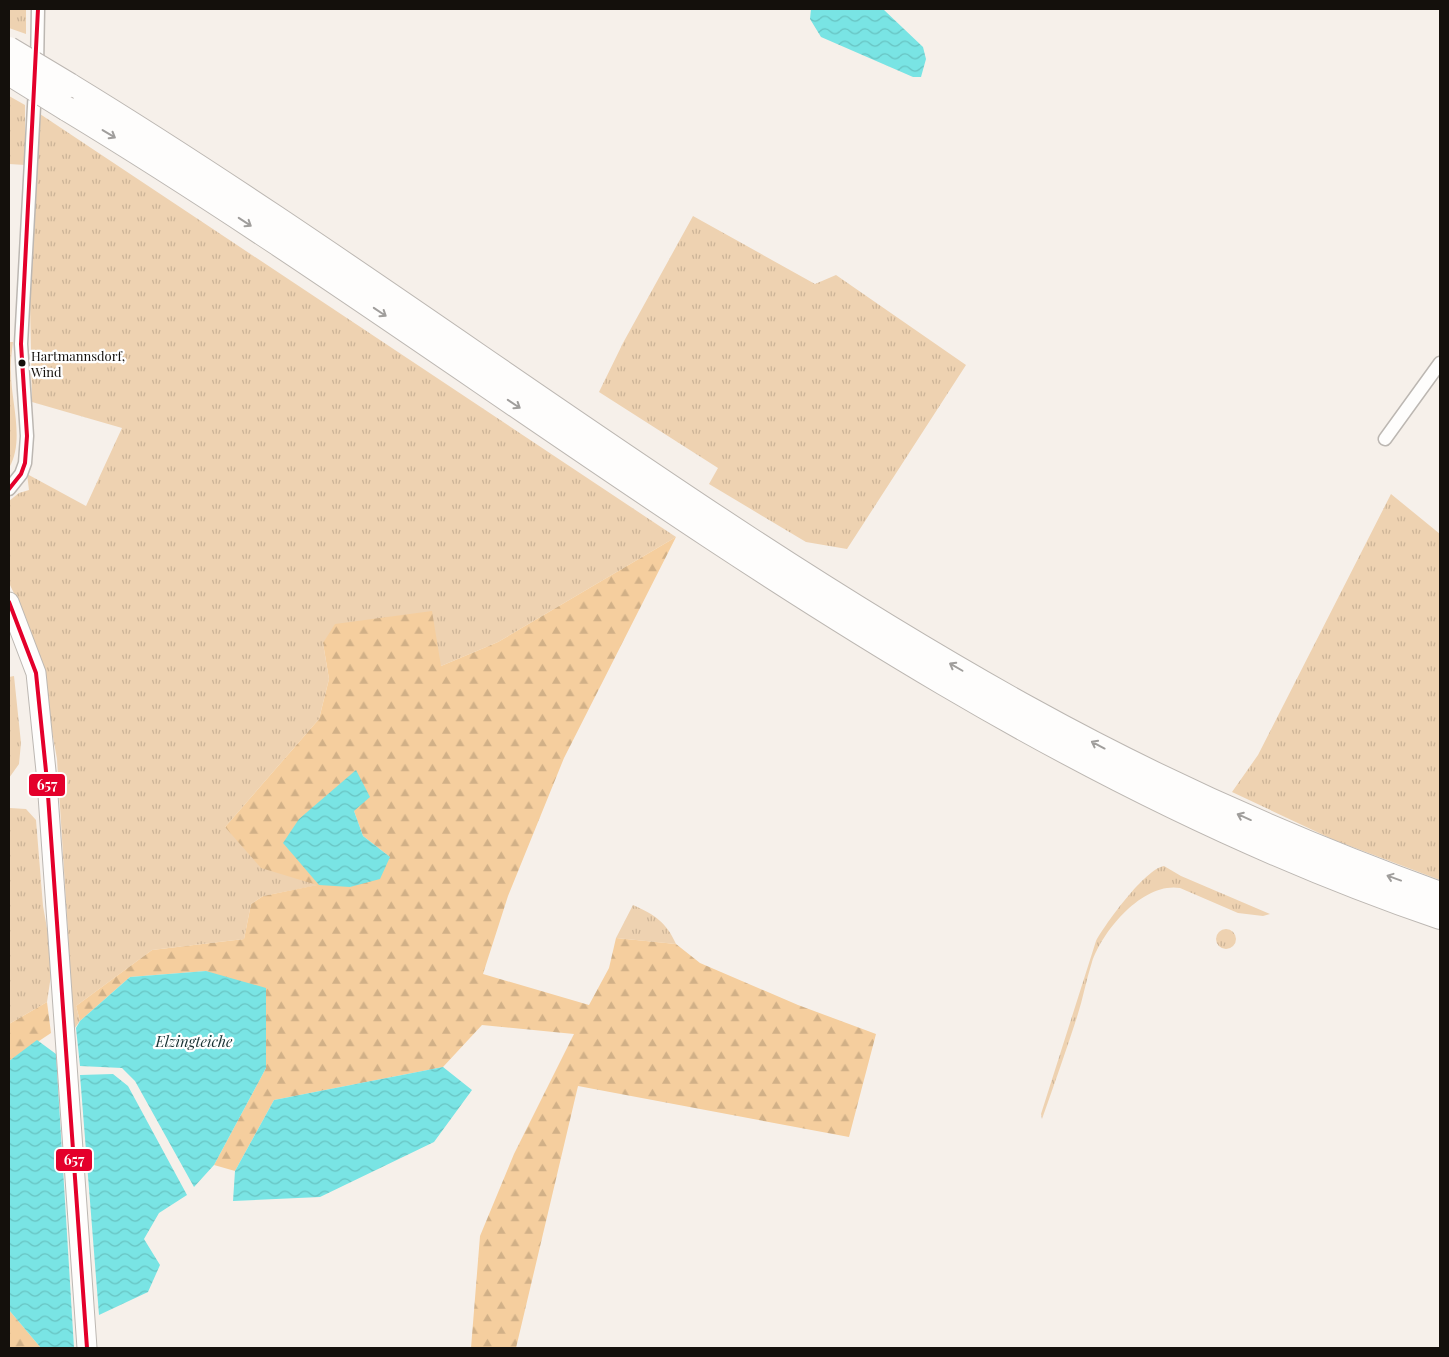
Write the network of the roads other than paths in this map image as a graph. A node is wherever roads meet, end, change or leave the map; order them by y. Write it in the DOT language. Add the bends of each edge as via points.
graph roads {
  1 [pos="38,9"];
  2 [pos="9,49"];
  3 [pos="9,73"];
  4 [pos="1440,363"];
  5 [pos="1385,440"];
  6 [pos="9,489"];
  7 [pos="9,602"];
  8 [pos="1440,894"];
  9 [pos="1440,918"];
  10 [pos="87,1348"];
  1 -- 6 [label="street" via="21,344 27,436 25,463"];
  8 -- 2 [label="highway, one-way, bridge" via="1292,838 1204,799 1032,711 936,655 759,544 351,267 136,126"];
  3 -- 9 [label="highway, one-way, bridge" via="128,145 738,554 921,670 1034,735 1192,816 1274,853"];
  4 -- 5 [label="street"];
  7 -- 10 [label="main road" via="36,673 47,781"];
}
